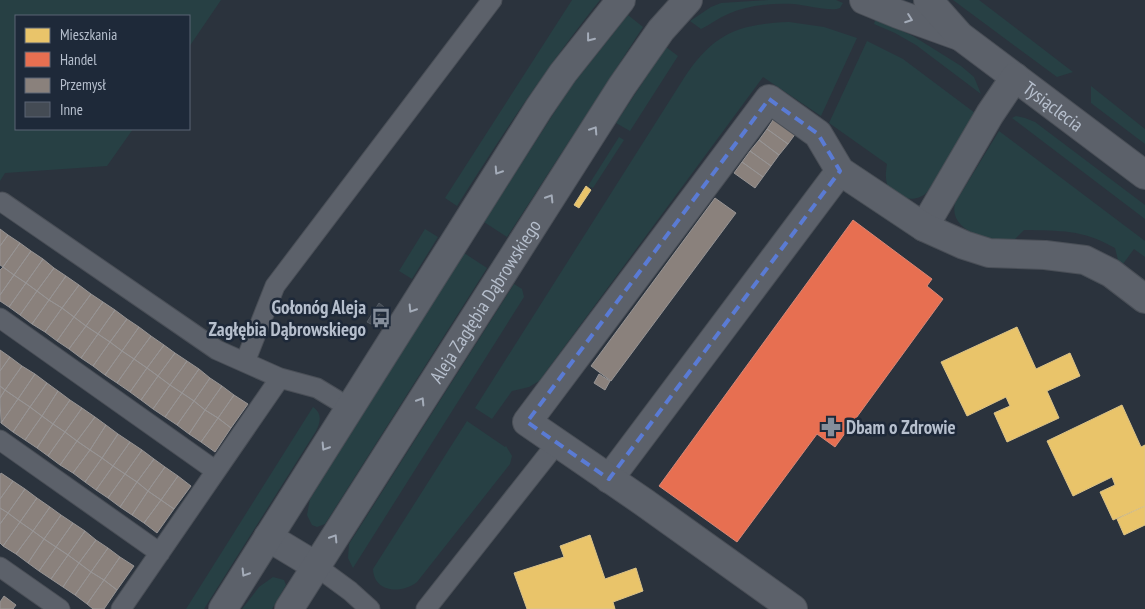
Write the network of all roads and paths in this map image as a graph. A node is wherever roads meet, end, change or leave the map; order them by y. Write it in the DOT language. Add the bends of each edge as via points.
graph roads {
  1 [pos="492,0"];
  2 [pos="621,0"];
  3 [pos="688,0"];
  4 [pos="864,0"];
  5 [pos="928,0"];
  6 [pos="963,38"];
  7 [pos="1015,77"];
  8 [pos="840,171"];
  9 [pos="1145,174"];
  10 [pos="2,202"];
  11 [pos="924,227"];
  12 [pos="1145,299"];
  13 [pos="0,318"];
  14 [pos="245,362"];
  15 [pos="280,378"];
  16 [pos="350,408"];
  17 [pos="0,440"];
  18 [pos="557,443"];
  19 [pos="216,471"];
  20 [pos="609,480"];
  21 [pos="268,537"];
  22 [pos="160,553"];
  23 [pos="316,566"];
  24 [pos="0,567"];
  25 [pos="60,609"];
  26 [pos="121,609"];
  27 [pos="223,609"];
  28 [pos="289,609"];
  29 [pos="370,609"];
  30 [pos="426,609"];
  31 [pos="793,609"];
  1 -- 14 [label="lane" via="275,286"];
  2 -- 16 [label="street, one-way" via="562,73"];
  23 -- 3 [label="street, Aleja Zagłębia Dąbrowskiego, one-way" via="622,86 661,30"];
  4 -- 6 [label="street, Tysiąclecia, one-way"];
  5 -- 6 [label="street, Tysiąclecia"];
  6 -- 7 [label="street, Tysiąclecia"];
  7 -- 9 [label="street, Tysiąclecia"];
  7 -- 11 [label="street"];
  8 -- 11 [label="street"];
  8 -- 18 [label="street" via="818,134 769,99 527,422"];
  8 -- 20 [label="street"];
  10 -- 14 [label="lane" via="217,350"];
  11 -- 12 [label="street" via="988,253 1085,260 1112,273"];
  13 -- 19 [label="lane"];
  14 -- 15 [label="lane"];
  15 -- 16 [label="lane" via="317,388"];
  15 -- 19 [label="lane"];
  16 -- 21 [label="street, one-way"];
  17 -- 22 [label="lane"];
  18 -- 20 [label="street"];
  18 -- 30 [label="lane"];
  19 -- 22 [label="lane"];
  20 -- 31 [label="street"];
  21 -- 23 [label="street"];
  21 -- 27 [label="street, one-way"];
  22 -- 26 [label="lane"];
  23 -- 28 [label="street, Aleja Zagłębia Dąbrowskiego"];
  23 -- 29 [label="lane"];
  24 -- 25 [label="lane"];
}
